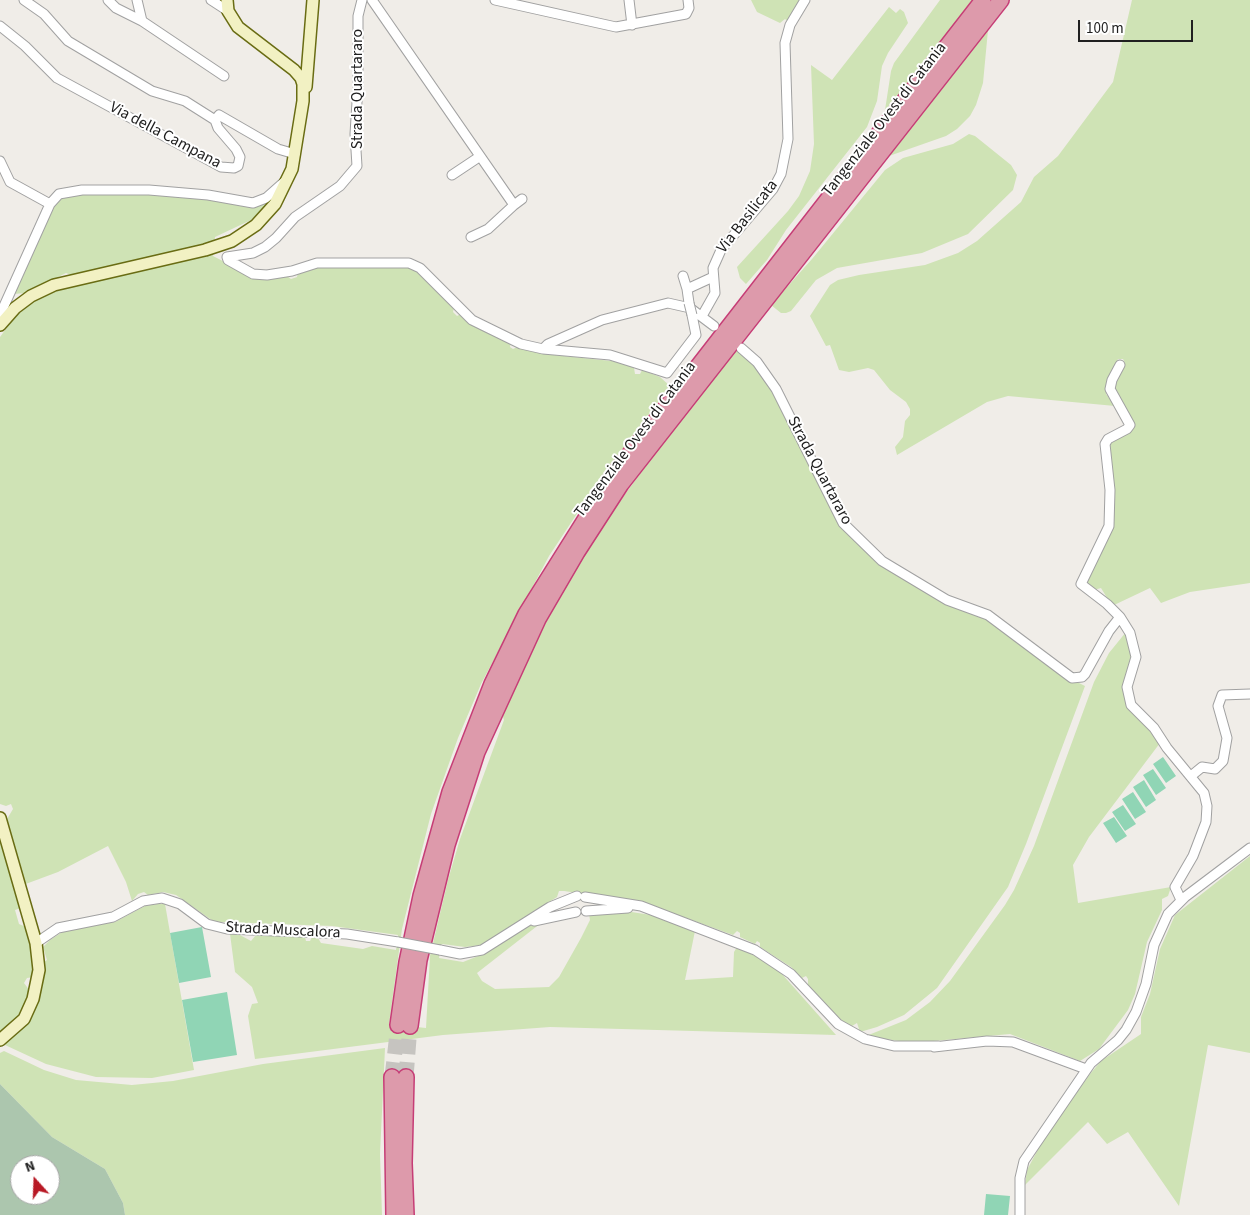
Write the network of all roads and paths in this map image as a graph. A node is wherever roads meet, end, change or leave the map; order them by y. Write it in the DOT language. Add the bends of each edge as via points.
graph roads {
  1 [pos="24,0"];
  2 [pos="108,0"];
  3 [pos="137,0"];
  4 [pos="211,0"];
  5 [pos="313,0"];
  6 [pos="362,0"];
  7 [pos="372,0"];
  8 [pos="495,0"];
  9 [pos="629,0"];
  10 [pos="688,0"];
  11 [pos="805,0"];
  12 [pos="983,0"];
  13 [pos="1001,0"];
  14 [pos="228,5"];
  15 [pos="142,21"];
  16 [pos="0,26"];
  17 [pos="632,26"];
  18 [pos="309,51"];
  19 [pos="294,70"];
  20 [pos="224,76"];
  21 [pos="303,101"];
  22 [pos="215,120"];
  23 [pos="295,154"];
  24 [pos="479,157"];
  25 [pos="0,161"];
  26 [pos="452,175"];
  27 [pos="289,177"];
  28 [pos="522,198"];
  29 [pos="50,204"];
  30 [pos="514,205"];
  31 [pos="472,237"];
  32 [pos="683,276"];
  33 [pos="713,277"];
  34 [pos="687,289"];
  35 [pos="0,315"];
  36 [pos="702,316"];
  37 [pos="0,325"];
  38 [pos="714,326"];
  39 [pos="543,348"];
  40 [pos="741,348"];
  41 [pos="1120,365"];
  42 [pos="1120,617"];
  43 [pos="1250,694"];
  44 [pos="1191,776"];
  45 [pos="0,818"];
  46 [pos="1250,848"];
  47 [pos="581,897"];
  48 [pos="1181,900"];
  49 [pos="653,911"];
  50 [pos="581,912"];
  51 [pos="520,927"];
  52 [pos="36,943"];
  53 [pos="0,1040"];
  54 [pos="1086,1069"];
  55 [pos="394,1215"];
  56 [pos="406,1215"];
  57 [pos="1020,1215"];
  1 -- 22 [label="street" via="44,14 68,41 152,91 185,101"];
  2 -- 15 [label="street" via="116,8"];
  3 -- 15 [label="street"];
  4 -- 14 [label="street"];
  5 -- 18 [label="main road"];
  6 -- 39 [label="street, Strada Quartararo" via="358,16 357,166 340,186 295,216 265,247 253,253 227,257 228,260 253,274 267,275 317,263 409,263 420,268 472,320 521,344"];
  7 -- 24 [label="street"];
  8 -- 17 [label="street" via="616,27"];
  9 -- 17 [label="street"];
  10 -- 17 [label="street" via="686,14"];
  11 -- 33 [label="street, Via Basilicata" via="790,26 785,43 788,138 781,174 773,189 721,250 714,261"];
  12 -- 13 [label="highway, Tangenziale Ovest di Catania" via="618,469 526,614 492,684 450,792 420,896 404,1026 447,845 478,752 538,619 621,484"];
  14 -- 19 [label="main road" via="238,27"];
  15 -- 20 [label="street"];
  16 -- 22 [label="street, Via della Campana" via="57,78 221,167 234,168 239,162 239,153"];
  18 -- 19 [label="main road" via="302,70"];
  18 -- 21 [label="main road"];
  19 -- 21 [label="main road" via="301,78"];
  21 -- 23 [label="main road"];
  22 -- 23 [label="street" via="220,115 278,149"];
  23 -- 27 [label="main road"];
  24 -- 26 [label="street"];
  24 -- 30 [label="street"];
  25 -- 29 [label="street" via="10,182"];
  27 -- 29 [label="street" via="266,198 253,203 149,190 92,190 59,194"];
  27 -- 37 [label="main road" via="275,204 232,241 54,285 31,296"];
  28 -- 30 [label="street"];
  29 -- 35 [label="street"];
  30 -- 31 [label="street" via="488,229"];
  32 -- 34 [label="street"];
  33 -- 34 [label="street"];
  33 -- 36 [label="street, Via Basilicata" via="715,292"];
  34 -- 39 [label="street, bridge" via="696,335 667,374 610,355"];
  36 -- 38 [label="street"];
  36 -- 39 [label="street" via="680,304 660,304 602,320"];
  40 -- 42 [label="street, Strada Quartararo" via="757,362 776,389 843,524 882,561 947,600 997,621 1072,678 1082,678 1108,630"];
  41 -- 42 [label="street" via="1110,389 1130,425 1105,444 1110,490 1109,526 1081,584"];
  42 -- 44 [label="street" via="1130,633 1136,656 1127,687 1129,700"];
  43 -- 44 [label="street" via="1222,695 1218,706 1227,738 1223,761 1215,769 1202,767"];
  44 -- 48 [label="street" via="1203,789 1207,813 1195,850 1175,887"];
  45 -- 52 [label="main road"];
  46 -- 48 [label="street"];
  47 -- 49 [label="street" via="632,904"];
  47 -- 50 [label="street" via="589,904"];
  47 -- 50 [label="street" via="572,903 572,908"];
  47 -- 51 [label="street" via="550,907"];
  48 -- 54 [label="street" via="1162,925 1146,984 1132,1018 1118,1040"];
  49 -- 50 [label="street" via="625,908"];
  49 -- 54 [label="street" via="755,950 791,974 835,1028 865,1045 912,1050 987,1041 1014,1042"];
  50 -- 51 [label="street" via="540,918"];
  51 -- 52 [label="street, Strada Muscalora, bridge" via="497,942 460,954 348,934 227,929 207,924 180,904 162,898 143,901 113,918 58,928"];
  52 -- 53 [label="main road" via="38,970 28,1012"];
  54 -- 57 [label="street" via="1024,1161 1020,1178"];
  55 -- 56 [label="highway" via="399,1077"];
}
